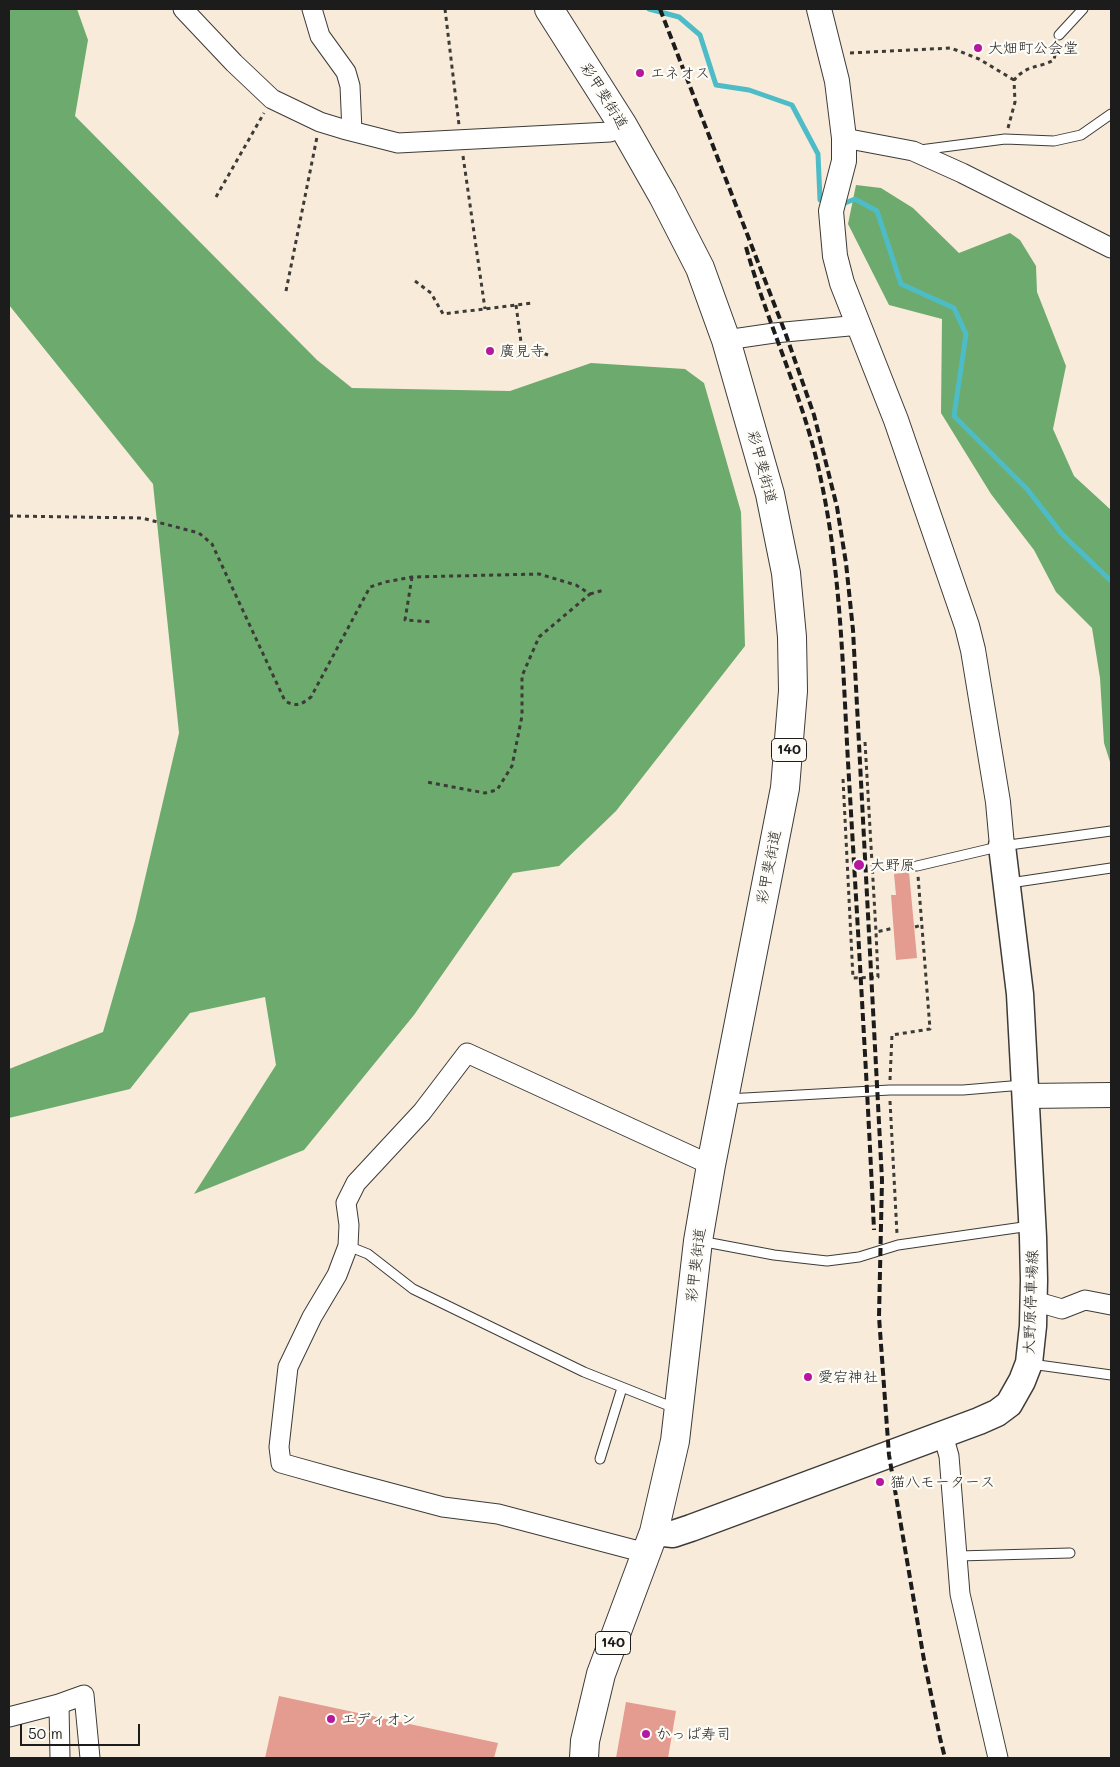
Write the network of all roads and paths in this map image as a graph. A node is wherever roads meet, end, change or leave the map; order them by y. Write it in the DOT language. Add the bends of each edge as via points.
graph roads {
  1 [pos="183,9"];
  2 [pos="312,9"];
  3 [pos="445,9"];
  4 [pos="549,9"];
  5 [pos="818,9"];
  6 [pos="1083,9"];
  7 [pos="1059,35"];
  8 [pos="830,53"];
  9 [pos="1014,80"];
  10 [pos="272,99"];
  11 [pos="1111,114"];
  12 [pos="320,122"];
  13 [pos="622,124"];
  14 [pos="352,131"];
  15 [pos="844,138"];
  16 [pos="461,139"];
  17 [pos="1005,139"];
  18 [pos="913,150"];
  19 [pos="216,197"];
  20 [pos="1111,248"];
  21 [pos="415,280"];
  22 [pos="286,291"];
  23 [pos="533,303"];
  24 [pos="516,305"];
  25 [pos="486,309"];
  26 [pos="860,325"];
  27 [pos="726,340"];
  28 [pos="548,355"];
  29 [pos="9,516"];
  30 [pos="412,578"];
  31 [pos="604,590"];
  32 [pos="590,594"];
  33 [pos="432,622"];
  34 [pos="866,742"];
  35 [pos="843,779"];
  36 [pos="427,782"];
  37 [pos="1111,830"];
  38 [pos="1002,846"];
  39 [pos="917,866"];
  40 [pos="1111,868"];
  41 [pos="1007,883"];
  42 [pos="922,925"];
  43 [pos="915,927"];
  44 [pos="894,928"];
  45 [pos="876,932"];
  46 [pos="890,1090"];
  47 [pos="1025,1090"];
  48 [pos="1111,1094"];
  49 [pos="724,1099"];
  50 [pos="711,1165"];
  51 [pos="1032,1226"];
  52 [pos="698,1241"];
  53 [pos="898,1245"];
  54 [pos="348,1246"];
  55 [pos="1034,1301"];
  56 [pos="1111,1304"];
  57 [pos="1028,1363"];
  58 [pos="1111,1374"];
  59 [pos="622,1388"];
  60 [pos="680,1410"];
  61 [pos="943,1435"];
  62 [pos="600,1459"];
  63 [pos="650,1542"];
  64 [pos="1070,1553"];
  65 [pos="958,1556"];
  66 [pos="59,1704"];
  67 [pos="9,1717"];
  68 [pos="60,1758"];
  69 [pos="90,1758"];
  70 [pos="584,1758"];
  71 [pos="998,1758"];
  1 -- 10 [label="street"];
  2 -- 14 [label="street" via="320,36 346,72 350,86"];
  3 -- 16 [label="path"];
  4 -- 13 [label="highway, 彩甲斐街道 / 140"];
  5 -- 8 [label="street"];
  6 -- 7 [label="lane"];
  7 -- 9 [label="path" via="1054,60 1046,65 1027,68"];
  8 -- 9 [label="path" via="951,48 979,59"];
  8 -- 15 [label="street"];
  9 -- 17 [label="path" via="1015,102"];
  10 -- 12 [label="street"];
  10 -- 19 [label="path"];
  11 -- 17 [label="lane" via="1081,135 1054,141"];
  12 -- 14 [label="street"];
  12 -- 22 [label="path"];
  13 -- 16 [label="street" via="610,132"];
  13 -- 27 [label="highway, 彩甲斐街道 / 140" via="700,268"];
  14 -- 16 [label="street" via="398,143"];
  15 -- 18 [label="street"];
  15 -- 26 [label="street" via="844,162 831,211 835,256 842,283"];
  16 -- 25 [label="path"];
  17 -- 18 [label="lane"];
  18 -- 20 [label="street"];
  21 -- 25 [label="path" via="431,293 443,314"];
  23 -- 24 [label="path"];
  24 -- 25 [label="path"];
  24 -- 28 [label="path" via="521,342"];
  26 -- 27 [label="street" via="774,332"];
  26 -- 38 [label="street" via="967,626 998,802"];
  27 -- 49 [label="highway, 彩甲斐街道 / 140" via="770,494 786,573 793,691 785,788"];
  29 -- 30 [label="path" via="142,518 199,533 212,544 284,701 293,706 302,705 311,697 370,587"];
  30 -- 32 [label="path" via="539,574 576,585"];
  30 -- 33 [label="path" via="405,620"];
  31 -- 32 [label="path"];
  32 -- 36 [label="path" via="539,637 522,676 522,716 512,766 497,790 485,793"];
  34 -- 45 [label="path"];
  35 -- 45 [label="path" via="853,978 878,978"];
  37 -- 38 [label="lane"];
  38 -- 39 [label="lane"];
  38 -- 41 [label="main road, 大野原停車場線"];
  39 -- 42 [label="path"];
  40 -- 41 [label="lane"];
  41 -- 47 [label="main road, 大野原停車場線" via="1020,994"];
  42 -- 43 [label="path"];
  42 -- 46 [label="path" via="930,1029 892,1035"];
  44 -- 45 [label="path"];
  46 -- 47 [label="lane"];
  46 -- 49 [label="lane"];
  46 -- 53 [label="path"];
  47 -- 48 [label="street"];
  47 -- 51 [label="main road, 大野原停車場線"];
  49 -- 50 [label="highway, 彩甲斐街道 / 140"];
  50 -- 52 [label="highway, 彩甲斐街道 / 140"];
  50 -- 54 [label="street" via="467,1053 422,1112 356,1183 346,1203"];
  51 -- 53 [label="lane"];
  51 -- 55 [label="main road, 大野原停車場線"];
  52 -- 53 [label="lane" via="827,1261 859,1257"];
  52 -- 60 [label="highway, 彩甲斐街道 / 140"];
  54 -- 59 [label="lane" via="368,1254 413,1290"];
  54 -- 63 [label="street" via="337,1275 288,1366 279,1447 281,1462 443,1507"];
  55 -- 56 [label="street" via="1062,1309 1085,1300"];
  55 -- 57 [label="main road, 大野原停車場線"];
  57 -- 58 [label="lane"];
  57 -- 61 [label="main road, 大野原停車場線" via="1009,1404 998,1413"];
  59 -- 60 [label="lane"];
  59 -- 62 [label="lane"];
  60 -- 63 [label="highway, 彩甲斐街道 / 140"];
  61 -- 63 [label="main road, 大野原停車場線"];
  61 -- 65 [label="street" via="949,1456"];
  63 -- 70 [label="highway, 彩甲斐街道 / 140" via="601,1674"];
  64 -- 65 [label="lane"];
  65 -- 71 [label="street" via="960,1594"];
  66 -- 67 [label="street"];
  66 -- 68 [label="street"];
  66 -- 69 [label="street" via="84,1695"];
}
